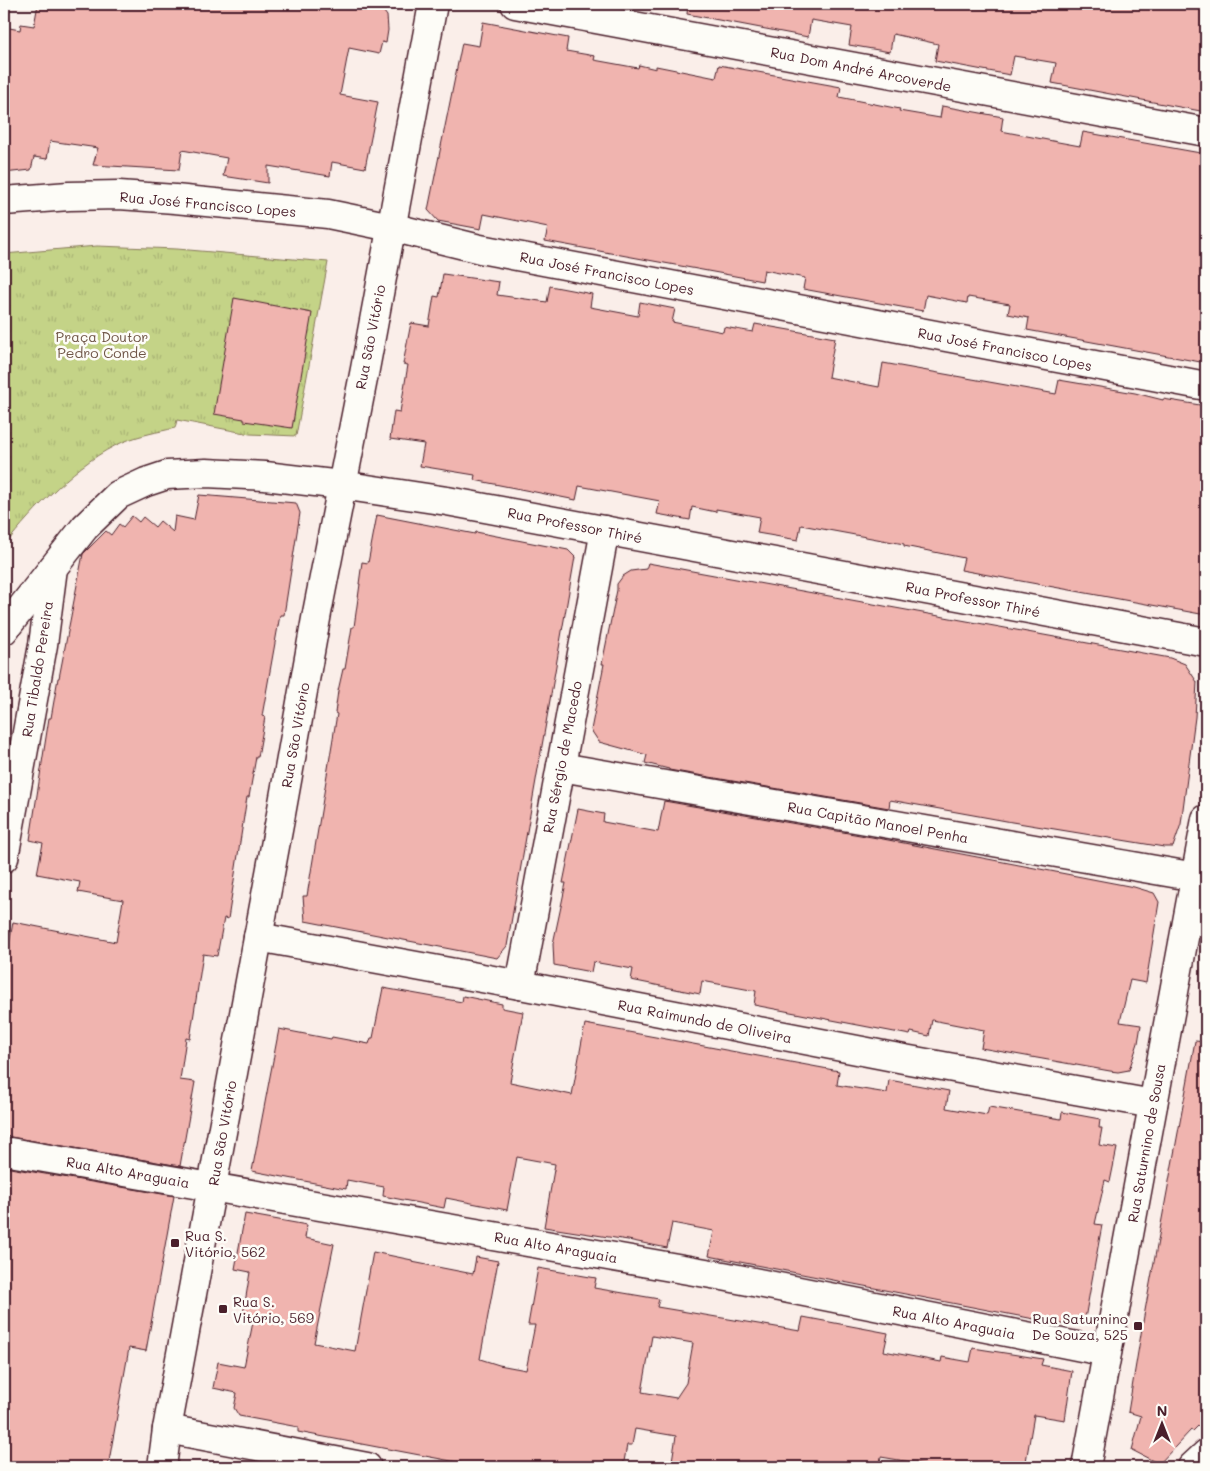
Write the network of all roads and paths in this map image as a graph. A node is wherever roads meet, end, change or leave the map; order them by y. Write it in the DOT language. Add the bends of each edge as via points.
graph roads {
  1 [pos="433,4"];
  2 [pos="515,4"];
  3 [pos="1206,132"];
  4 [pos="4,201"];
  5 [pos="391,227"];
  6 [pos="1206,386"];
  7 [pos="342,485"];
  8 [pos="605,530"];
  9 [pos="53,568"];
  10 [pos="4,630"];
  11 [pos="1206,642"];
  12 [pos="561,767"];
  13 [pos="1206,819"];
  14 [pos="4,858"];
  15 [pos="1196,877"];
  16 [pos="258,936"];
  17 [pos="520,985"];
  18 [pos="1153,1104"];
  19 [pos="4,1151"];
  20 [pos="212,1187"];
  21 [pos="1107,1352"];
  22 [pos="168,1429"];
  23 [pos="1206,1454"];
  24 [pos="162,1467"];
  25 [pos="367,1467"];
  26 [pos="1086,1467"];
  27 [pos="1192,1467"];
  1 -- 5 [label="street, Rua São Vitório"];
  2 -- 3 [label="street, Rua Dom André Arcoverde"];
  4 -- 5 [label="street, Rua José Francisco Lopes" via="70,196 175,199 328,214"];
  5 -- 6 [label="street, Rua José Francisco Lopes" via="480,249"];
  5 -- 7 [label="street, Rua São Vitório"];
  7 -- 8 [label="street, Rua Professor Thiré"];
  7 -- 9 [label="street, Rua Professor Thiré" via="265,476 168,475 118,495 85,527"];
  7 -- 16 [label="street, Rua São Vitório"];
  8 -- 11 [label="street, Rua Professor Thiré"];
  8 -- 12 [label="street, Rua Sérgio de Macedo"];
  9 -- 10 [label="street, Rua Professor Thiré"];
  9 -- 14 [label="street, Rua Tibaldo Pereira" via="43,645"];
  12 -- 15 [label="street, Rua Capitão Manoel Penha"];
  12 -- 17 [label="street, Rua Sérgio de Macedo"];
  13 -- 15 [label="street, Rua Saturnino de Sousa"];
  15 -- 18 [label="street, Rua Saturnino de Sousa"];
  16 -- 17 [label="street, Rua Raimundo de Oliveira"];
  16 -- 20 [label="street, Rua São Vitório"];
  17 -- 18 [label="street, Rua Raimundo de Oliveira"];
  18 -- 21 [label="street, Rua Saturnino de Sousa"];
  19 -- 20 [label="street, Rua Alto Araguaia"];
  20 -- 21 [label="street, Rua Alto Araguaia" via="723,1276"];
  20 -- 22 [label="street, Rua São Vitório"];
  21 -- 26 [label="street, Rua Saturnino de Sousa"];
  22 -- 24 [label="street, Rua São Vitório"];
  22 -- 25 [label="street"];
  23 -- 27 [label="street"];
}
